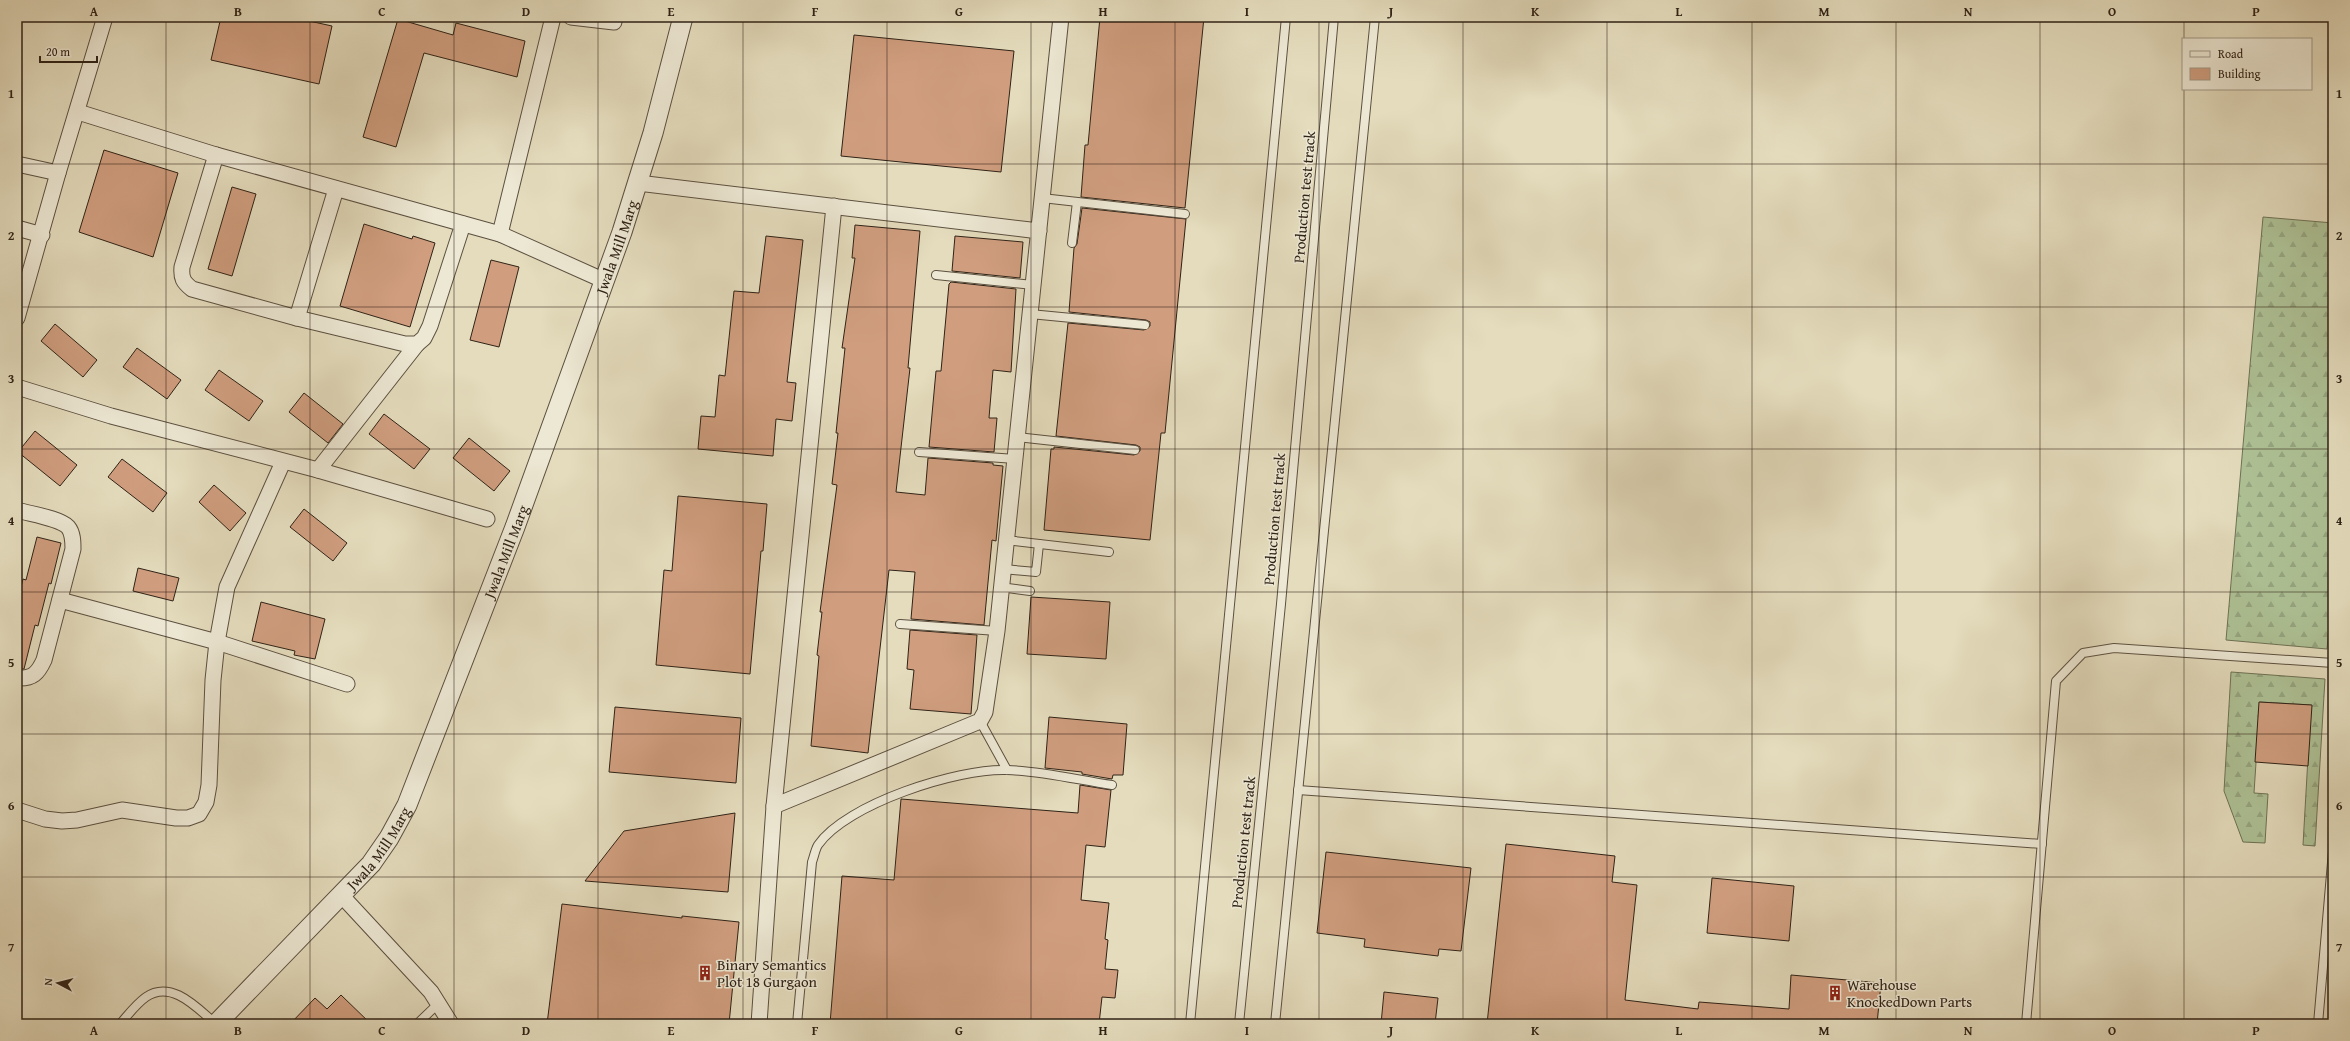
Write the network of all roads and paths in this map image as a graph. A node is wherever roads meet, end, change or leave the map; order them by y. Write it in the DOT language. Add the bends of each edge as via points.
graph roads {
  1 [pos="553,17"];
  2 [pos="571,17"];
  3 [pos="683,17"];
  4 [pos="1061,17"];
  5 [pos="1286,17"];
  6 [pos="1334,17"];
  7 [pos="1375,17"];
  8 [pos="103,19"];
  9 [pos="614,22"];
  10 [pos="78,112"];
  11 [pos="216,155"];
  12 [pos="17,164"];
  13 [pos="58,173"];
  14 [pos="638,183"];
  15 [pos="336,189"];
  16 [pos="1042,198"];
  17 [pos="1077,202"];
  18 [pos="834,206"];
  19 [pos="1185,214"];
  20 [pos="463,224"];
  21 [pos="17,228"];
  22 [pos="1039,231"];
  23 [pos="42,234"];
  24 [pos="500,234"];
  25 [pos="1072,243"];
  26 [pos="936,275"];
  27 [pos="605,281"];
  28 [pos="1033,285"];
  29 [pos="1030,314"];
  30 [pos="17,318"];
  31 [pos="296,318"];
  32 [pos="1145,325"];
  33 [pos="417,344"];
  34 [pos="17,387"];
  35 [pos="1017,437"];
  36 [pos="1135,450"];
  37 [pos="919,452"];
  38 [pos="1015,459"];
  39 [pos="283,462"];
  40 [pos="318,470"];
  41 [pos="17,510"];
  42 [pos="487,519"];
  43 [pos="1006,540"];
  44 [pos="1039,544"];
  45 [pos="1109,552"];
  46 [pos="1003,569"];
  47 [pos="1000,587"];
  48 [pos="1030,591"];
  49 [pos="60,600"];
  50 [pos="900,624"];
  51 [pos="997,631"];
  52 [pos="217,642"];
  53 [pos="2333,663"];
  54 [pos="17,678"];
  55 [pos="347,684"];
  56 [pos="980,721"];
  57 [pos="1007,770"];
  58 [pos="1112,785"];
  59 [pos="1298,790"];
  60 [pos="774,806"];
  61 [pos="17,810"];
  62 [pos="2042,844"];
  63 [pos="2333,851"];
  64 [pos="342,896"];
  65 [pos="439,1003"];
  66 [pos="120,1024"];
  67 [pos="216,1024"];
  68 [pos="417,1024"];
  69 [pos="451,1024"];
  70 [pos="759,1024"];
  71 [pos="797,1024"];
  72 [pos="1190,1024"];
  73 [pos="1239,1024"];
  74 [pos="1275,1024"];
  75 [pos="2026,1024"];
  76 [pos="2318,1024"];
  1 -- 24 [label="street"];
  2 -- 9 [label="street"];
  3 -- 14 [label="street, Jwala Mill Marg"];
  4 -- 16 [label="street"];
  5 -- 72 [label="lane"];
  6 -- 73 [label="lane, Production test track" via="1281,604"];
  7 -- 59 [label="lane"];
  8 -- 10 [label="street"];
  10 -- 11 [label="street"];
  10 -- 13 [label="street"];
  11 -- 15 [label="street"];
  11 -- 31 [label="street" via="182,266 181,277 192,289"];
  12 -- 13 [label="street"];
  13 -- 23 [label="street"];
  14 -- 18 [label="street"];
  14 -- 27 [label="street, Jwala Mill Marg"];
  15 -- 20 [label="street"];
  15 -- 31 [label="street"];
  16 -- 17 [label="lane"];
  16 -- 22 [label="street"];
  17 -- 19 [label="lane"];
  17 -- 25 [label="lane"];
  18 -- 22 [label="street"];
  18 -- 60 [label="street"];
  20 -- 24 [label="street"];
  20 -- 33 [label="street" via="430,326 424,338"];
  21 -- 23 [label="street"];
  22 -- 28 [label="street"];
  23 -- 30 [label="street"];
  24 -- 27 [label="street"];
  26 -- 28 [label="lane"];
  27 -- 64 [label="street, Jwala Mill Marg" via="515,528 407,805 376,857"];
  28 -- 29 [label="street"];
  29 -- 32 [label="lane"];
  29 -- 35 [label="street"];
  31 -- 33 [label="street" via="405,344"];
  33 -- 40 [label="street"];
  34 -- 39 [label="street" via="111,416"];
  35 -- 36 [label="lane"];
  35 -- 38 [label="street"];
  37 -- 38 [label="lane"];
  38 -- 43 [label="street"];
  39 -- 40 [label="street"];
  39 -- 52 [label="street" via="227,587"];
  40 -- 42 [label="street"];
  41 -- 49 [label="street" via="60,522 69,528 73,538 73,549"];
  43 -- 44 [label="lane"];
  43 -- 46 [label="street"];
  44 -- 45 [label="lane"];
  44 -- 46 [label="lane" via="1035,572"];
  46 -- 47 [label="street"];
  47 -- 48 [label="lane"];
  47 -- 51 [label="street"];
  49 -- 52 [label="street"];
  49 -- 54 [label="street" via="39,670 34,676"];
  50 -- 51 [label="lane"];
  51 -- 56 [label="street" via="988,700"];
  52 -- 55 [label="street"];
  52 -- 61 [label="street" via="209,785 206,802 199,814 188,818 176,818 122,810 77,820 62,820 45,819"];
  53 -- 62 [label="lane" via="2114,648 2083,653 2056,681"];
  56 -- 57 [label="lane"];
  56 -- 60 [label="street"];
  57 -- 58 [label="lane"];
  57 -- 71 [label="lane" via="975,772 913,786 852,816 825,836 817,847 812,862"];
  59 -- 62 [label="lane"];
  59 -- 74 [label="lane"];
  60 -- 70 [label="street"];
  62 -- 75 [label="lane"];
  63 -- 76 [label="lane"];
  64 -- 65 [label="street"];
  64 -- 67 [label="street, Jwala Mill Marg"];
  65 -- 68 [label="lane"];
  65 -- 69 [label="street"];
  66 -- 67 [label="lane" via="145,998 153,993 172,991"];
}
